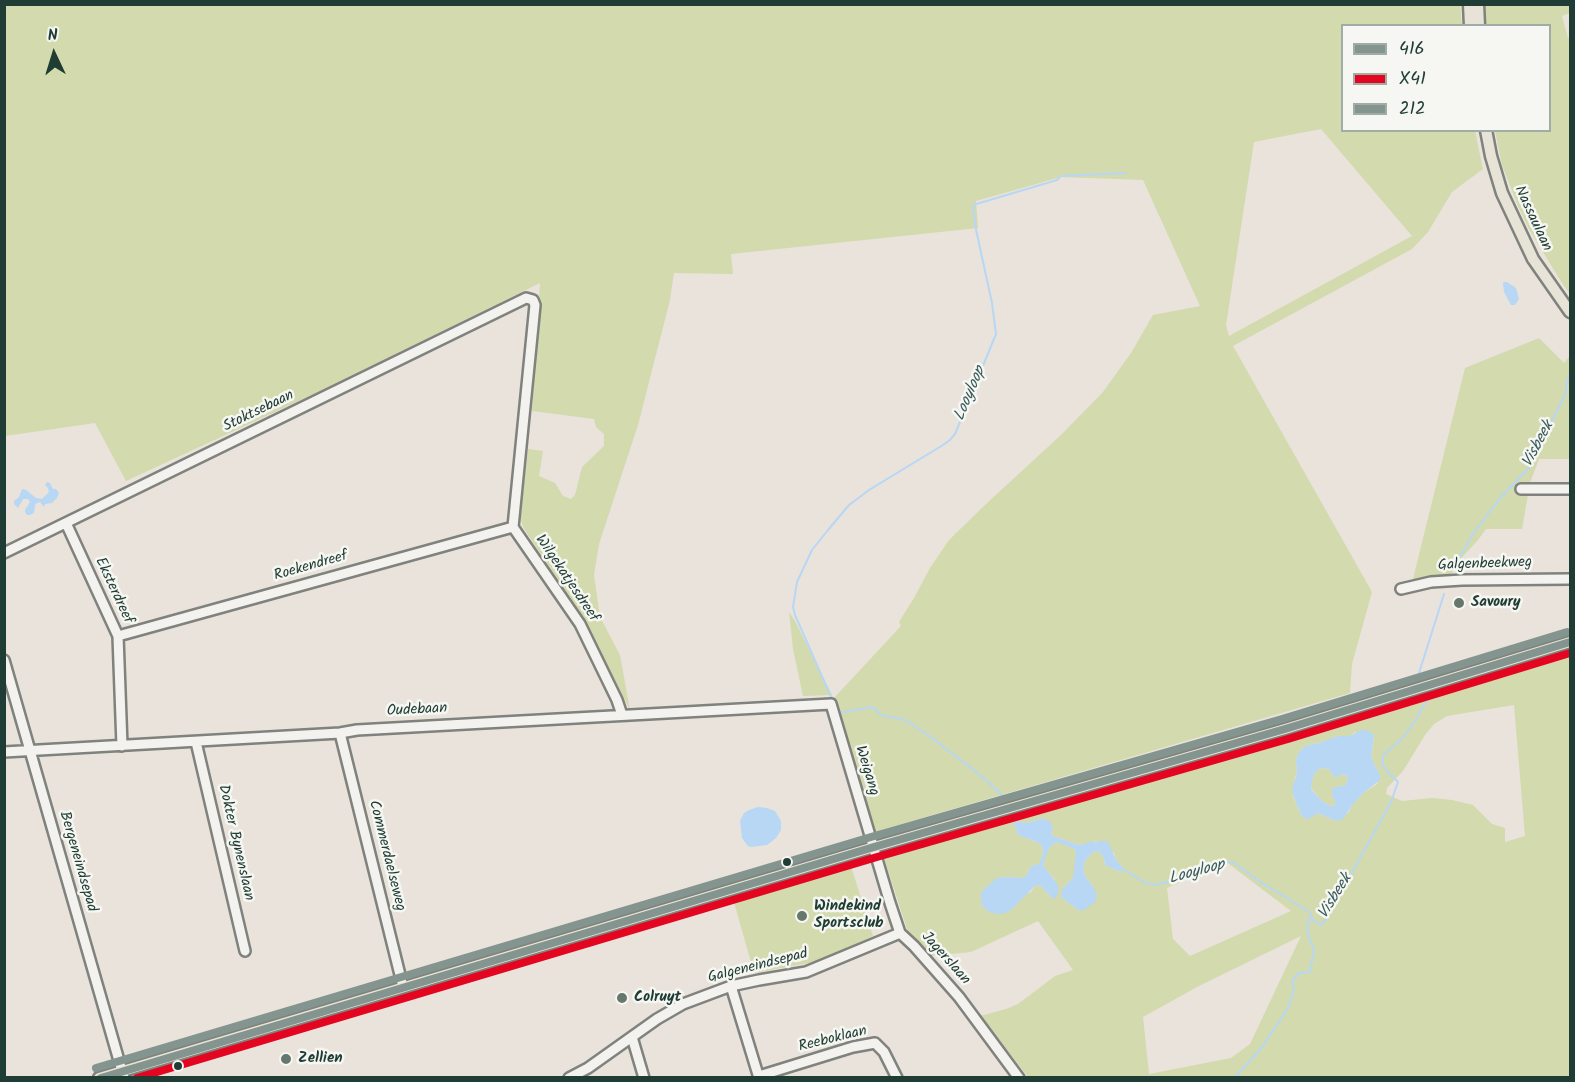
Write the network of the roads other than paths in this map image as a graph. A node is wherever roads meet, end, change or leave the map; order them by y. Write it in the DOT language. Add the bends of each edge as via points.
graph roads {
  1 [pos="1469,4"];
  2 [pos="1478,4"];
  3 [pos="1470,24"];
  4 [pos="1479,24"];
  5 [pos="1486,132"];
  6 [pos="1570,312"];
  7 [pos="1521,489"];
  8 [pos="1570,489"];
  9 [pos="66,524"];
  10 [pos="513,526"];
  11 [pos="4,553"];
  12 [pos="1570,579"];
  13 [pos="1401,589"];
  14 [pos="118,636"];
  15 [pos="1570,642"];
  16 [pos="4,660"];
  17 [pos="831,704"];
  18 [pos="622,715"];
  19 [pos="340,733"];
  20 [pos="196,742"];
  21 [pos="122,746"];
  22 [pos="30,751"];
  23 [pos="4,752"];
  24 [pos="874,847"];
  25 [pos="900,933"];
  26 [pos="245,951"];
  27 [pos="731,986"];
  28 [pos="403,987"];
  29 [pos="632,1036"];
  30 [pos="123,1074"];
  31 [pos="99,1077"];
  32 [pos="569,1077"];
  33 [pos="644,1077"];
  34 [pos="759,1077"];
  35 [pos="897,1077"];
  36 [pos="1019,1077"];
  1 -- 3 [label="main road"];
  2 -- 4 [label="main road"];
  5 -- 6 [label="main road, Nassaulaan" via="1502,193 1533,259"];
  7 -- 8 [label="street"];
  9 -- 10 [label="street, Stoktsebaan" via="526,298 535,305"];
  9 -- 11 [label="street, Stoktsebaan"];
  9 -- 14 [label="street, Eksterdreef"];
  10 -- 14 [label="street, Roekendreef"];
  10 -- 18 [label="street, Wilgekatjesdreef" via="580,624"];
  12 -- 13 [label="street, Galgenbeekweg" via="1431,582"];
  14 -- 21 [label="street, Eksterdreef"];
  15 -- 24 [label="main road"];
  16 -- 22 [label="street, Bergeneindsepad"];
  17 -- 18 [label="street, Oudebaan"];
  17 -- 24 [label="street, Weigang"];
  18 -- 19 [label="street, Oudebaan"];
  19 -- 20 [label="street, Oudebaan"];
  19 -- 28 [label="street, Commerdaelseweg"];
  20 -- 21 [label="street, Oudebaan"];
  20 -- 26 [label="street, Dokter Bynenslaan"];
  21 -- 22 [label="street, Oudebaan"];
  22 -- 23 [label="street, Oudebaan"];
  22 -- 30 [label="street, Bergeneindsepad"];
  24 -- 25 [label="street, Jagerslaan"];
  24 -- 28 [label="main road"];
  25 -- 27 [label="street, Galgeneindsepad" via="806,972"];
  25 -- 36 [label="street, Jagerslaan" via="959,997"];
  27 -- 29 [label="street, Galgeneindsepad" via="683,1004"];
  27 -- 34 [label="street"];
  28 -- 30 [label="main road"];
  29 -- 32 [label="street, Galgeneindsepad"];
  29 -- 33 [label="street"];
  30 -- 31 [label="main road"];
  34 -- 35 [label="street, Reeboklaan" via="875,1043"];
}
